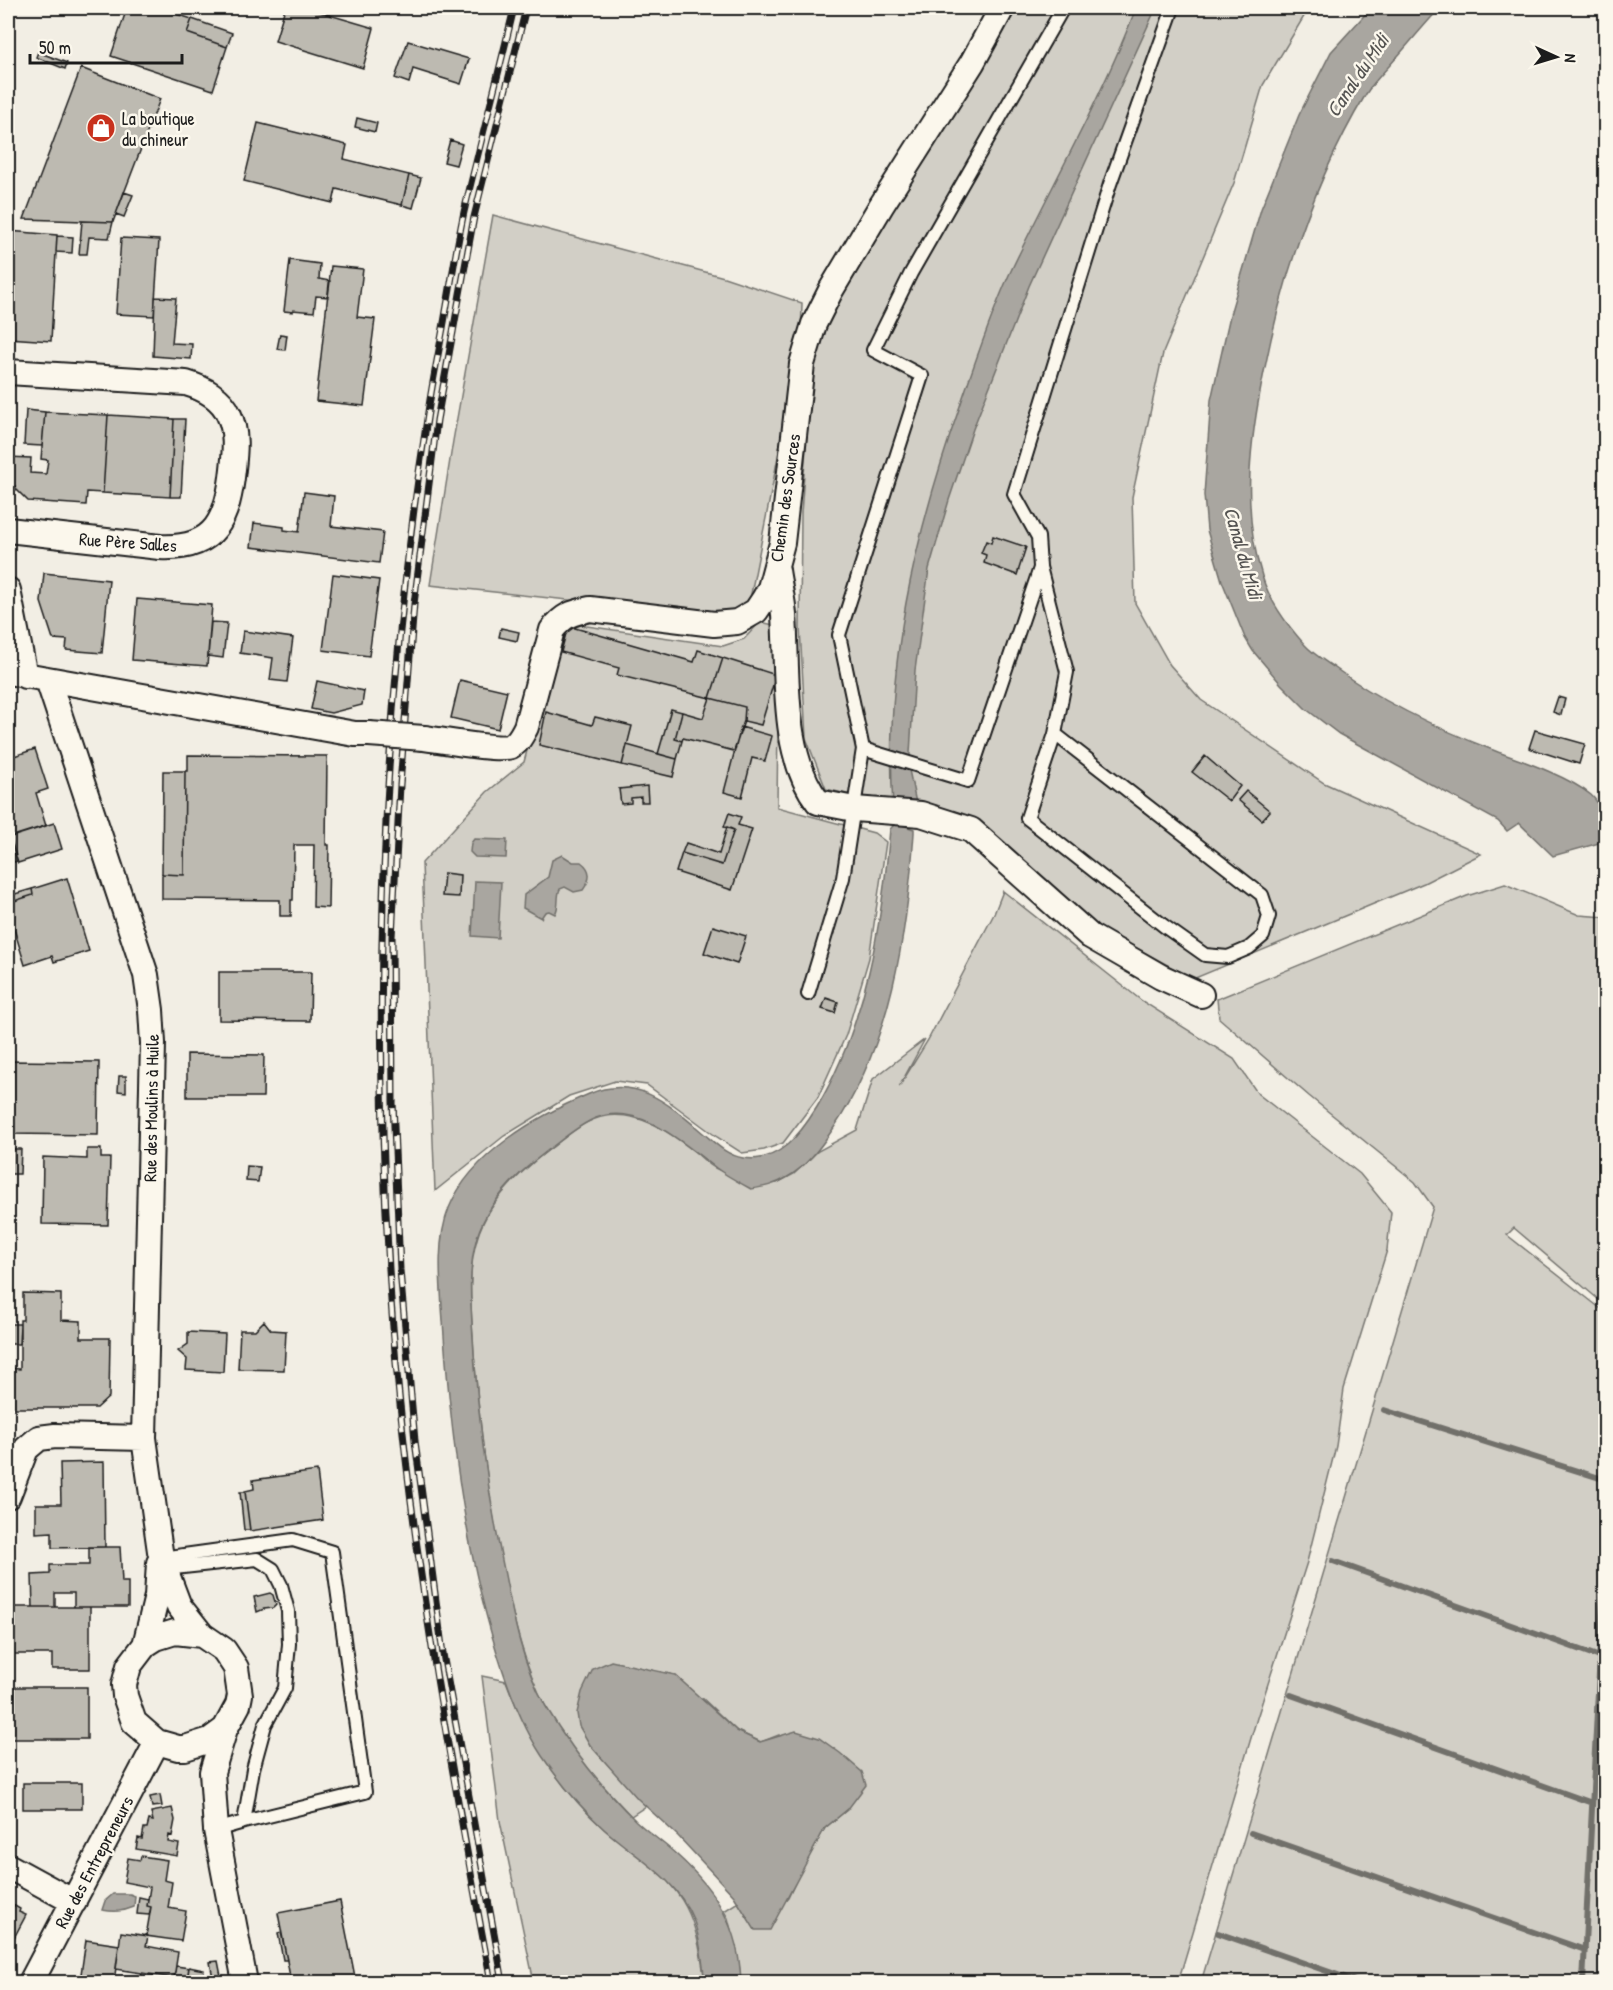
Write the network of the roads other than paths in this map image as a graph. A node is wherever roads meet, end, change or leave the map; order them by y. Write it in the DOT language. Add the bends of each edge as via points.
graph roads {
  1 [pos="1002,8"];
  2 [pos="1064,8"];
  3 [pos="1173,8"];
  4 [pos="8,372"];
  5 [pos="8,530"];
  6 [pos="776,567"];
  7 [pos="1040,567"];
  8 [pos="8,590"];
  9 [pos="27,676"];
  10 [pos="1054,734"];
  11 [pos="863,749"];
  12 [pos="854,809"];
  13 [pos="808,994"];
  14 [pos="1202,995"];
  15 [pos="144,1438"];
  16 [pos="8,1496"];
  17 [pos="162,1559"];
  18 [pos="202,1635"];
  19 [pos="145,1646"];
  20 [pos="225,1729"];
  21 [pos="167,1745"];
  22 [pos="244,1822"];
  23 [pos="216,1830"];
  24 [pos="8,1866"];
  25 [pos="74,1902"];
  26 [pos="31,1983"];
  27 [pos="244,1983"];
  1 -- 6 [label="street, Chemin des Sources" via="814,324 802,364"];
  2 -- 11 [label="lane" via="911,273 873,350 922,376 839,636"];
  3 -- 7 [label="lane" via="1110,184 1014,494 1038,537"];
  4 -- 5 [label="street, Rue Père Salles" via="186,382 211,394 229,414 235,450 226,511 211,533 190,544 159,547"];
  6 -- 9 [label="street, Chemin des Sources, bridge" via="770,588 756,611 737,622 714,624 590,609 561,619 552,630 526,727 510,747 355,734"];
  6 -- 12 [label="street" via="784,613 785,671 794,752 807,788 818,802"];
  7 -- 10 [label="lane" via="1067,672"];
  7 -- 11 [label="lane" via="968,781"];
  8 -- 9 [label="street"];
  9 -- 15 [label="street, Rue des Moulins à Huile" via="146,975 153,1043"];
  10 -- 10 [label="lane" via="1027,818 1205,955 1228,957 1249,948 1263,936 1269,916 1262,895"];
  11 -- 12 [label="lane"];
  12 -- 13 [label="lane" via="843,878"];
  12 -- 14 [label="street" via="921,814 971,830 1090,936 1161,977"];
  15 -- 16 [label="street" via="39,1438 26,1449"];
  15 -- 17 [label="street, Rue des Moulins à Huile"];
  17 -- 18 [label="street, Rue des Moulins à Huile" via="179,1606"];
  17 -- 19 [label="street, Rue des Moulins à Huile"];
  17 -- 22 [label="lane" via="257,1559 273,1569 281,1585 288,1611 285,1688 265,1725"];
  17 -- 22 [label="lane" via="293,1540 332,1552 365,1792"];
  18 -- 19 [label="street" via="175,1632"];
  18 -- 20 [label="street" via="224,1650 236,1668 240,1695"];
  19 -- 21 [label="street" via="129,1666 125,1696 134,1722"];
  20 -- 21 [label="street" via="210,1740 185,1748"];
  20 -- 23 [label="street" via="212,1772"];
  21 -- 23 [label="street" via="197,1773"];
  21 -- 25 [label="street, Rue des Entrepreneurs"];
  22 -- 23 [label="lane"];
  23 -- 27 [label="street"];
  24 -- 25 [label="street"];
  25 -- 26 [label="street, Rue des Entrepreneurs"];
}
